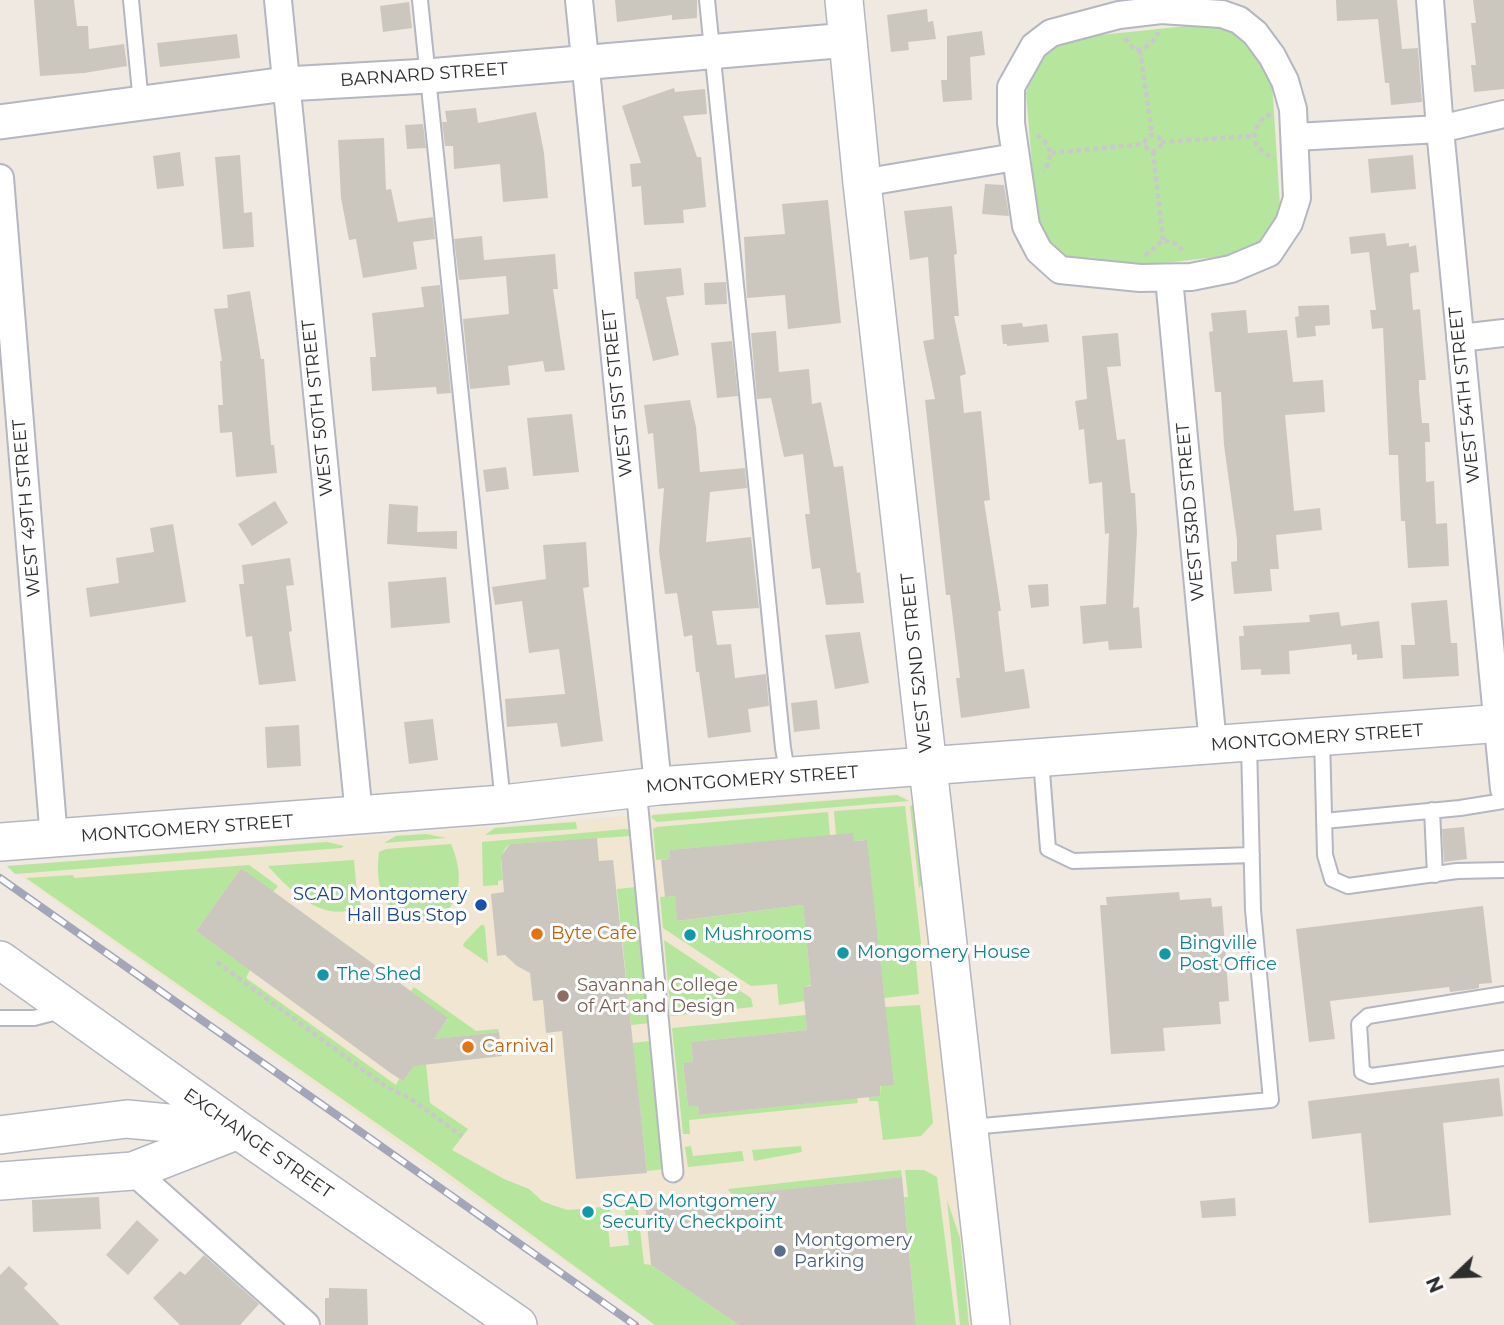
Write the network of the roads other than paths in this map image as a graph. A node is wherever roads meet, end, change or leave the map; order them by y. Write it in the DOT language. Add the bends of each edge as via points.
graph roads {
  1 [pos="131,0"];
  2 [pos="278,0"];
  3 [pos="420,0"];
  4 [pos="579,0"];
  5 [pos="707,0"];
  6 [pos="844,0"];
  7 [pos="1430,0"];
  8 [pos="1140,6"];
  9 [pos="848,40"];
  10 [pos="712,51"];
  11 [pos="585,62"];
  12 [pos="428,76"];
  13 [pos="286,84"];
  14 [pos="141,105"];
  15 [pos="1504,114"];
  16 [pos="0,122"];
  17 [pos="1440,129"];
  18 [pos="1295,138"];
  19 [pos="1015,156"];
  20 [pos="0,178"];
  21 [pos="862,183"];
  22 [pos="3,258"];
  23 [pos="1169,278"];
  24 [pos="1504,333"];
  25 [pos="1460,338"];
  26 [pos="1501,724"];
  27 [pos="1322,737"];
  28 [pos="1231,744"];
  29 [pos="1041,759"];
  30 [pos="929,767"];
  31 [pos="789,777"];
  32 [pos="647,787"];
  33 [pos="1504,789"];
  34 [pos="1504,801"];
  35 [pos="503,804"];
  36 [pos="1432,810"];
  37 [pos="359,816"];
  38 [pos="1324,821"];
  39 [pos="54,839"];
  40 [pos="0,842"];
  41 [pos="1252,855"];
  42 [pos="1504,870"];
  43 [pos="1435,875"];
  44 [pos="1,967"];
  45 [pos="1504,994"];
  46 [pos="68,1009"];
  47 [pos="0,1018"];
  48 [pos="1504,1058"];
  49 [pos="969,1127"];
  50 [pos="238,1130"];
  51 [pos="0,1135"];
  52 [pos="133,1171"];
  53 [pos="673,1172"];
  54 [pos="0,1181"];
  55 [pos="500,1318"];
  56 [pos="306,1325"];
  57 [pos="991,1325"];
  1 -- 14 [label="lane"];
  2 -- 13 [label="street, WEST 50TH STREET"];
  3 -- 12 [label="lane"];
  4 -- 11 [label="street, WEST 51ST STREET"];
  5 -- 10 [label="lane"];
  6 -- 9 [label="main road, WEST 52ND STREET"];
  7 -- 17 [label="street, WEST 54TH STREET"];
  8 -- 18 [label="street" via="1222,14 1239,20 1272,56 1285,81"];
  8 -- 19 [label="street" via="1051,33 1034,46 1011,87"];
  9 -- 10 [label="street, BARNARD STREET"];
  9 -- 21 [label="main road, WEST 52ND STREET"];
  10 -- 11 [label="street, BARNARD STREET"];
  10 -- 31 [label="lane"];
  11 -- 12 [label="street, BARNARD STREET"];
  11 -- 32 [label="street, WEST 51ST STREET"];
  12 -- 13 [label="street, BARNARD STREET"];
  12 -- 35 [label="lane"];
  13 -- 14 [label="street, BARNARD STREET"];
  13 -- 37 [label="street, WEST 50TH STREET"];
  14 -- 16 [label="street, BARNARD STREET"];
  15 -- 17 [label="street"];
  17 -- 18 [label="street"];
  17 -- 25 [label="street, WEST 54TH STREET"];
  18 -- 23 [label="street" via="1297,198 1289,223 1269,253 1231,269"];
  19 -- 21 [label="street"];
  19 -- 23 [label="street" via="1026,226 1040,251 1060,270"];
  20 -- 22 [label="street, WEST 49TH STREET"];
  21 -- 30 [label="main road, WEST 52ND STREET"];
  22 -- 39 [label="street, WEST 49TH STREET"];
  23 -- 28 [label="street, WEST 53RD STREET"];
  24 -- 25 [label="street"];
  25 -- 26 [label="street, WEST 54TH STREET"];
  26 -- 27 [label="main road, MONTGOMERY STREET"];
  26 -- 33 [label="street, WEST 54TH STREET"];
  27 -- 28 [label="main road, MONTGOMERY STREET"];
  27 -- 38 [label="lane"];
  28 -- 29 [label="main road, MONTGOMERY STREET"];
  28 -- 41 [label="lane"];
  29 -- 30 [label="main road, MONTGOMERY STREET"];
  29 -- 41 [label="lane" via="1048,849 1073,861"];
  30 -- 31 [label="main road, MONTGOMERY STREET"];
  30 -- 49 [label="main road, WEST 52ND STREET"];
  31 -- 32 [label="main road, MONTGOMERY STREET"];
  32 -- 35 [label="main road, MONTGOMERY STREET"];
  32 -- 53 [label="street"];
  34 -- 36 [label="lane"];
  35 -- 37 [label="main road, MONTGOMERY STREET"];
  36 -- 38 [label="lane"];
  36 -- 43 [label="lane"];
  37 -- 39 [label="main road, MONTGOMERY STREET"];
  38 -- 43 [label="lane" via="1325,855 1332,879 1348,886"];
  39 -- 40 [label="main road, MONTGOMERY STREET"];
  41 -- 49 [label="lane" via="1271,1100"];
  42 -- 43 [label="lane"];
  44 -- 46 [label="main road, EXCHANGE STREET"];
  45 -- 48 [label="lane" via="1368,1016 1359,1024 1362,1072 1371,1076"];
  46 -- 47 [label="lane" via="34,1018"];
  46 -- 50 [label="main road, EXCHANGE STREET"];
  49 -- 57 [label="main road, WEST 52ND STREET"];
  50 -- 51 [label="main road" via="127,1119"];
  50 -- 52 [label="main road"];
  50 -- 55 [label="main road, EXCHANGE STREET"];
  52 -- 54 [label="main road"];
  52 -- 56 [label="street"];
}
